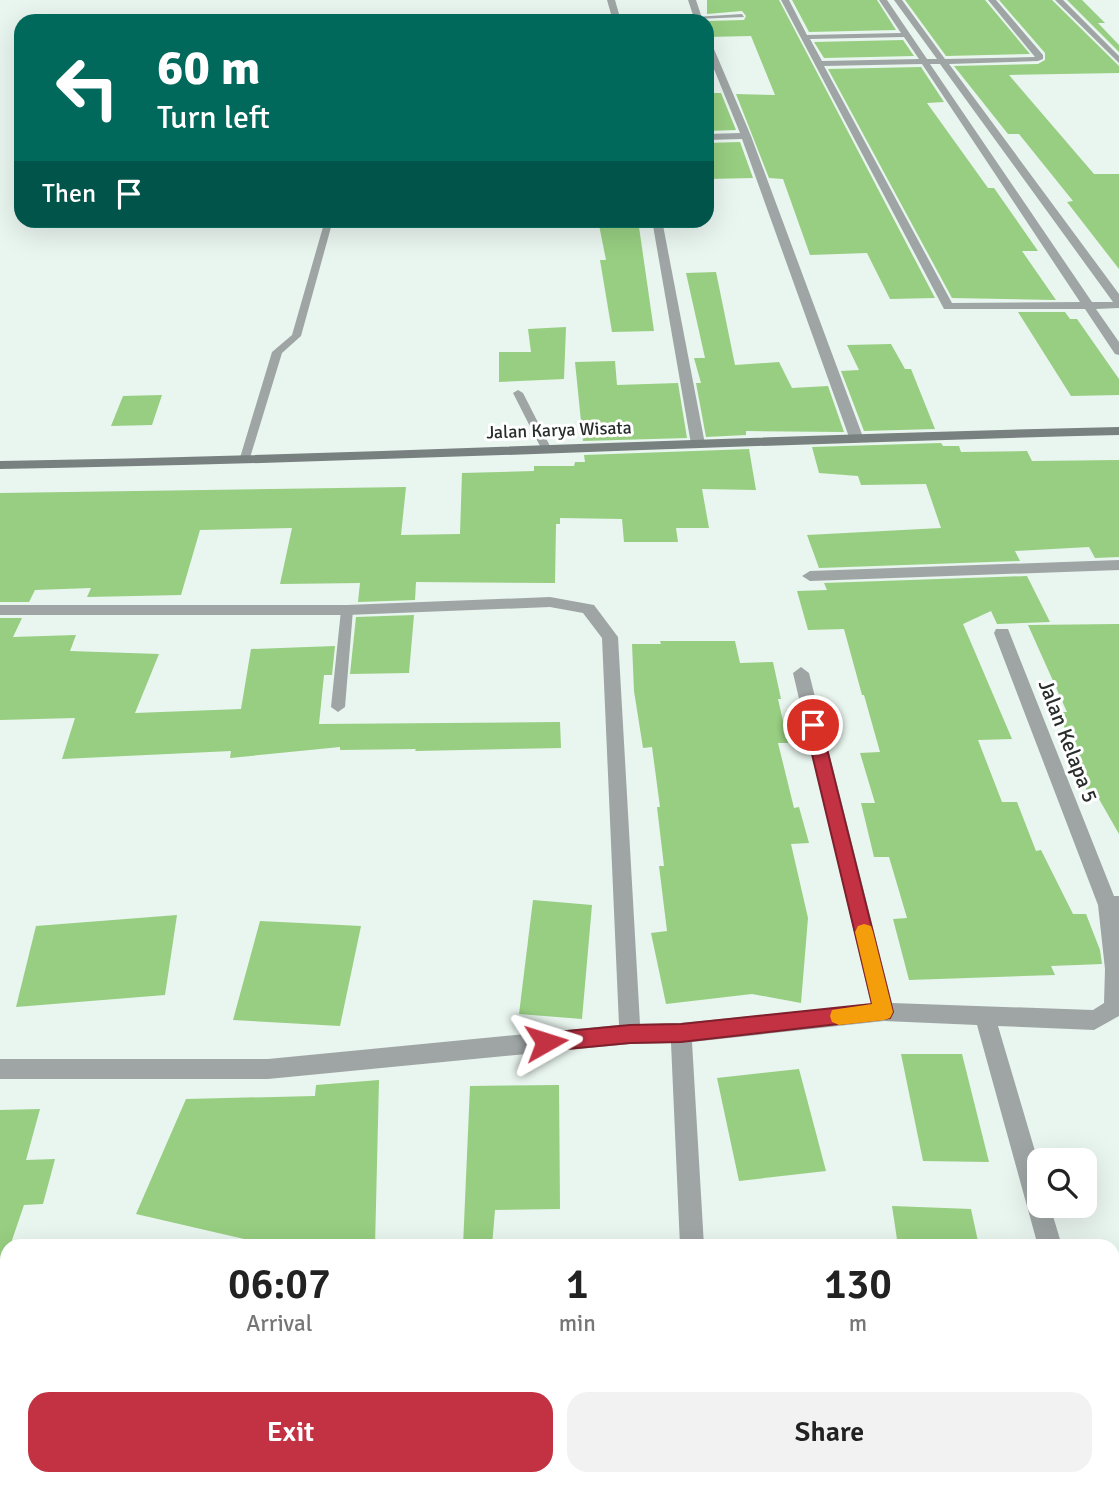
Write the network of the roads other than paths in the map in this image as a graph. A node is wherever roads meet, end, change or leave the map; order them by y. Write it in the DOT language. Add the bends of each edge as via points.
graph roads {
  1 [pos="785,0"];
  2 [pos="883,0"];
  3 [pos="898,0"];
  4 [pos="992,0"];
  5 [pos="1059,0"];
  6 [pos="742,16"];
  7 [pos="714,18"];
  8 [pos="908,35"];
  9 [pos="804,37"];
  10 [pos="1115,52"];
  11 [pos="714,60"];
  12 [pos="942,61"];
  13 [pos="1119,61"];
  14 [pos="926,62"];
  15 [pos="818,64"];
  16 [pos="746,135"];
  17 [pos="714,137"];
  18 [pos="327,228"];
  19 [pos="658,228"];
  20 [pos="1119,304"];
  21 [pos="1087,305"];
  22 [pos="1119,351"];
  23 [pos="518,393"];
  24 [pos="1118,432"];
  25 [pos="856,437"];
  26 [pos="698,444"];
  27 [pos="547,450"];
  28 [pos="244,461"];
  29 [pos="0,466"];
  30 [pos="1119,565"];
  31 [pos="810,576"];
  32 [pos="0,610"];
  33 [pos="347,610"];
  34 [pos="1002,634"];
  35 [pos="800,673"];
  36 [pos="338,707"];
  37 [pos="1114,904"];
  38 [pos="884,1012"];
  39 [pos="985,1017"];
  40 [pos="681,1033"];
  41 [pos="630,1034"];
  42 [pos="0,1069"];
  43 [pos="692,1239"];
  44 [pos="1048,1239"];
  1 -- 9 [label="street"];
  2 -- 8 [label="street"];
  3 -- 12 [label="street"];
  4 -- 12 [label="street" via="1040,57"];
  5 -- 10 [label="street"];
  6 -- 7 [label="lane"];
  8 -- 9 [label="street"];
  8 -- 14 [label="street"];
  9 -- 15 [label="street"];
  10 -- 13 [label="street"];
  11 -- 16 [label="street"];
  12 -- 14 [label="street"];
  12 -- 20 [label="street"];
  14 -- 15 [label="street"];
  14 -- 21 [label="street"];
  15 -- 21 [label="street" via="948,307"];
  16 -- 17 [label="street"];
  16 -- 25 [label="street"];
  18 -- 28 [label="lane" via="296,336 277,352"];
  19 -- 26 [label="street"];
  20 -- 21 [label="street"];
  21 -- 22 [label="street"];
  23 -- 27 [label="lane"];
  24 -- 25 [label="street, Jalan Karya Wisata"];
  25 -- 26 [label="street, Jalan Karya Wisata"];
  26 -- 27 [label="street, Jalan Karya Wisata"];
  27 -- 28 [label="street, Jalan Karya Wisata"];
  28 -- 29 [label="street, Jalan Karya Wisata"];
  30 -- 31 [label="street"];
  32 -- 33 [label="street"];
  33 -- 36 [label="lane"];
  33 -- 41 [label="street" via="550,602 588,609 610,637"];
  34 -- 37 [label="street, Jalan Kelapa 5"];
  35 -- 38 [label="street"];
  37 -- 39 [label="street, Jalan Kelapa 5" via="1118,982 1117,1001 1110,1012 1094,1020"];
  38 -- 39 [label="street, Jalan Kelapa 5"];
  38 -- 40 [label="street, Jalan Kelapa 5"];
  39 -- 44 [label="street"];
  40 -- 41 [label="street, Jalan Kelapa 5"];
  40 -- 43 [label="street"];
  41 -- 42 [label="street, Jalan Kelapa 5" via="268,1069"];
}
